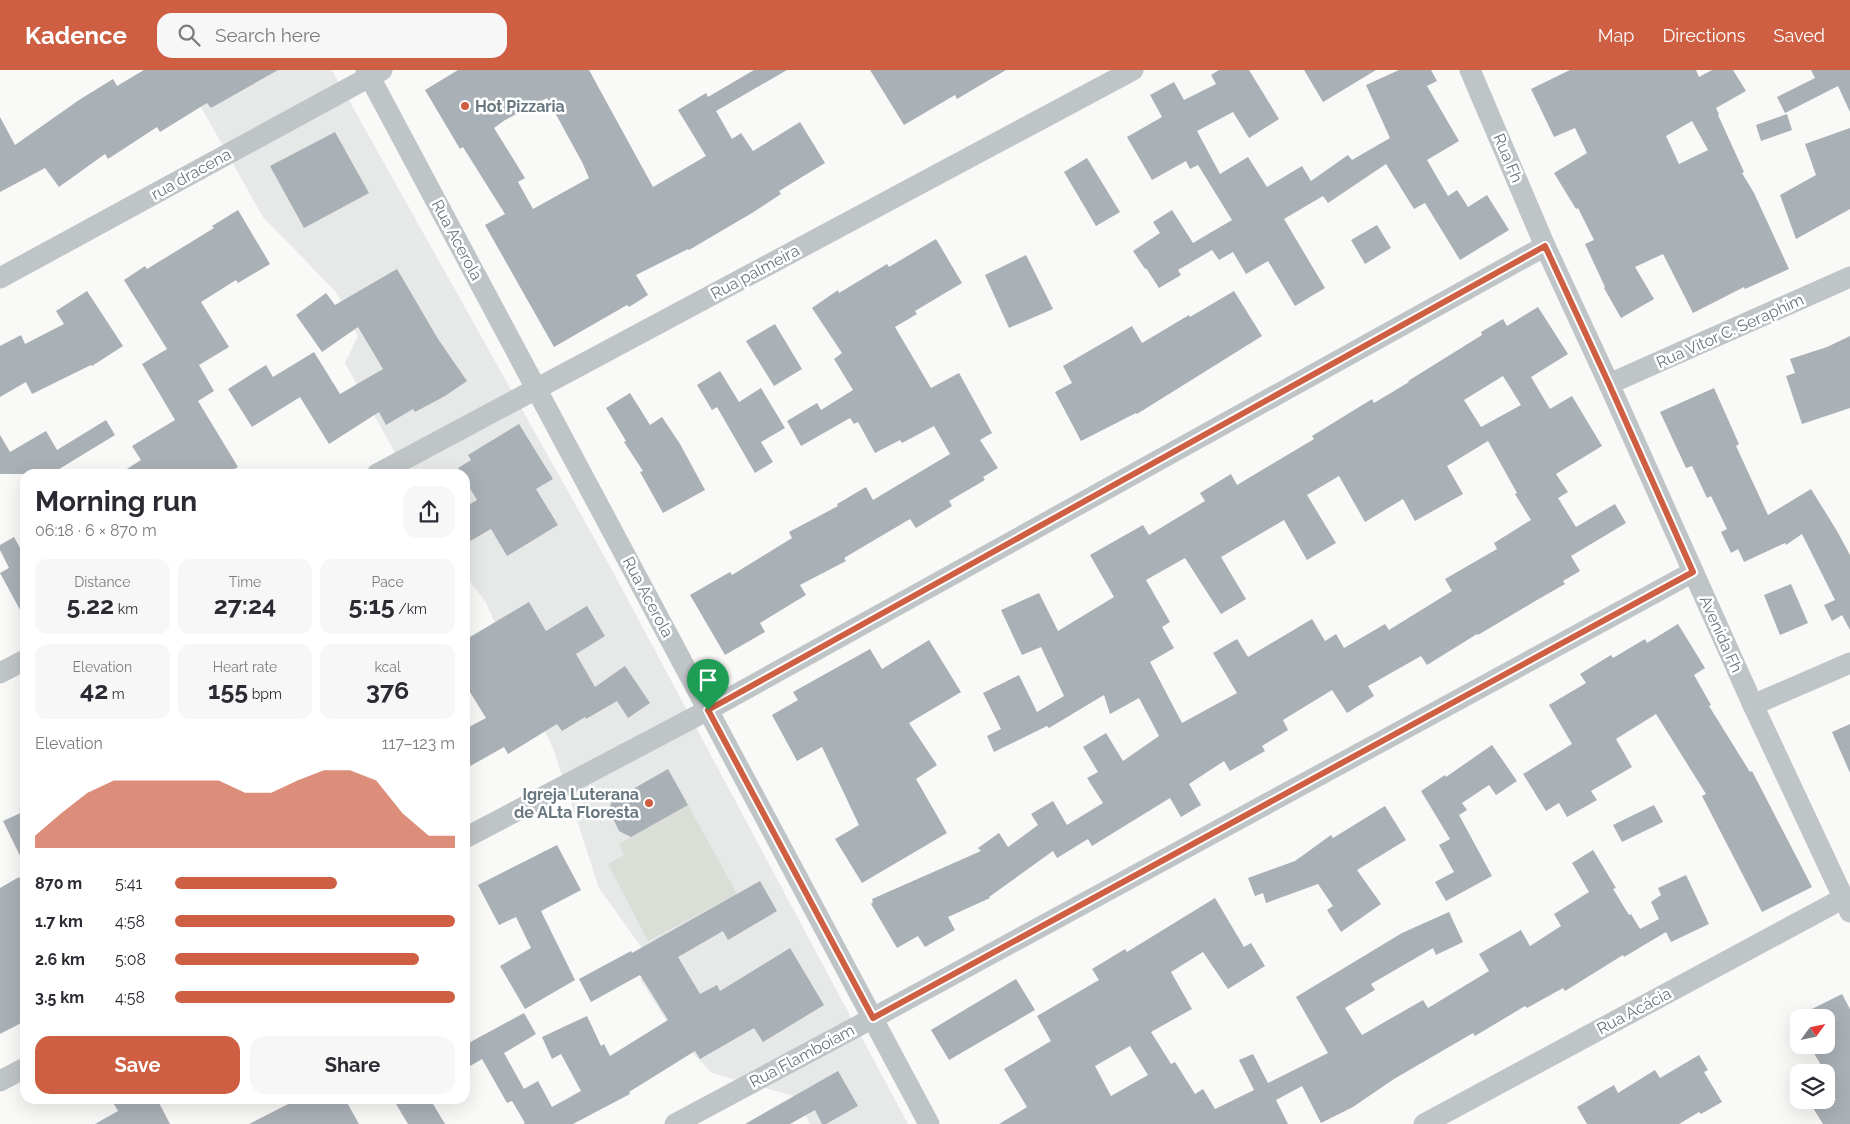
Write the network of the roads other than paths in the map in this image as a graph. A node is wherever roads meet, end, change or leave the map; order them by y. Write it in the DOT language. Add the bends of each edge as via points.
graph roads {
  1 [pos="1133,70"];
  2 [pos="1470,70"];
  3 [pos="373,72"];
  4 [pos="1545,246"];
  5 [pos="1850,277"];
  6 [pos="0,278"];
  7 [pos="1609,384"];
  8 [pos="537,389"];
  9 [pos="386,469"];
  10 [pos="1693,572"];
  11 [pos="20,663"];
  12 [pos="1850,663"];
  13 [pos="0,673"];
  14 [pos="1753,705"];
  15 [pos="708,710"];
  16 [pos="470,835"];
  17 [pos="1847,905"];
  18 [pos="873,1018"];
  19 [pos="20,1071"];
  20 [pos="0,1081"];
  21 [pos="676,1124"];
  22 [pos="929,1124"];
  23 [pos="1424,1124"];
  1 -- 8 [label="street, Rua palmeira"];
  2 -- 4 [label="street, Rua Fh"];
  3 -- 6 [label="street, rua dracena"];
  3 -- 8 [label="street, Rua Acerola"];
  4 -- 7 [label="street, Avenida Fh"];
  4 -- 15 [label="street"];
  5 -- 7 [label="street, Rua Vitor C. Seraphim"];
  7 -- 10 [label="street, Avenida Fh"];
  8 -- 9 [label="street, Rua palmeira"];
  8 -- 15 [label="street, Rua Acerola"];
  10 -- 14 [label="street, Avenida Fh"];
  10 -- 18 [label="street, Rua Flamboiam"];
  11 -- 13 [label="street"];
  12 -- 14 [label="street"];
  14 -- 17 [label="street, Avenida Fh"];
  15 -- 16 [label="street"];
  15 -- 18 [label="street, Rua Acerola"];
  17 -- 23 [label="street, Rua Acácia"];
  18 -- 21 [label="street, Rua Flamboiam"];
  18 -- 22 [label="street, Rua Acerola"];
  19 -- 20 [label="street"];
}
